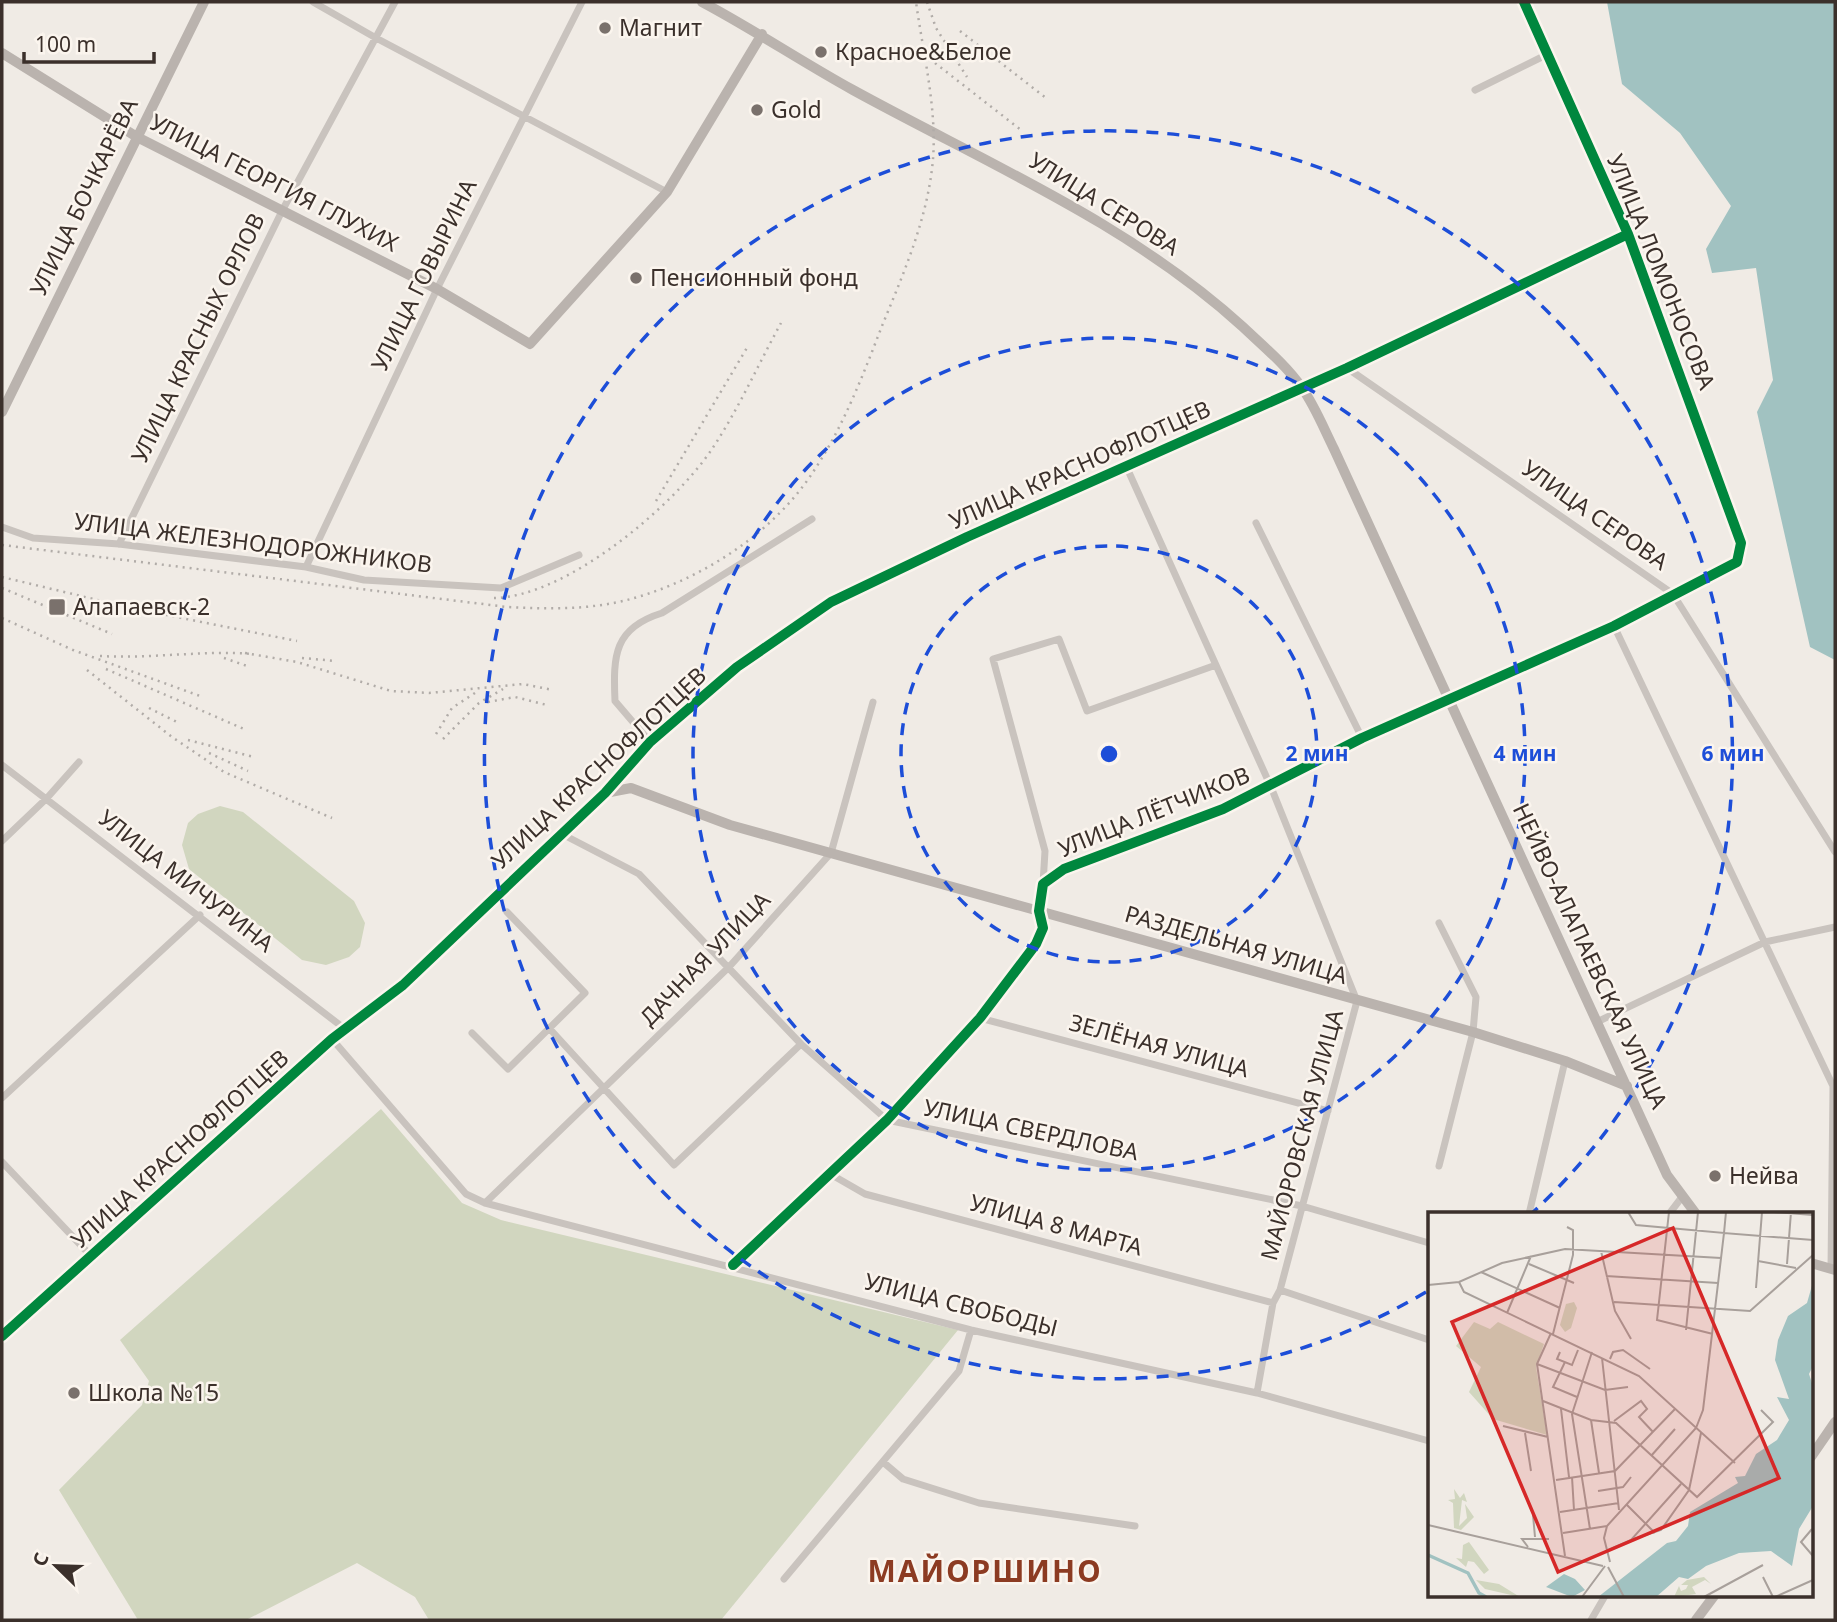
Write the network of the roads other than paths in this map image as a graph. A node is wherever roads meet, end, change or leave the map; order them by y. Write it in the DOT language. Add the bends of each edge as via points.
graph roads {
  1 [pos="204,2"];
  2 [pos="313,2"];
  3 [pos="395,2"];
  4 [pos="582,2"];
  5 [pos="702,2"];
  6 [pos="1524,2"];
  7 [pos="762,34"];
  8 [pos="376,38"];
  9 [pos="2,54"];
  10 [pos="1548,54"];
  11 [pos="1475,90"];
  12 [pos="524,117"];
  13 [pos="136,137"];
  14 [pos="667,192"];
  15 [pos="282,211"];
  16 [pos="1628,234"];
  17 [pos="438,289"];
  18 [pos="1347,368"];
  19 [pos="1302,388"];
  20 [pos="2,412"];
  21 [pos="1127,468"];
  22 [pos="812,519"];
  23 [pos="1256,523"];
  24 [pos="2,527"];
  25 [pos="119,544"];
  26 [pos="579,555"];
  27 [pos="1737,562"];
  28 [pos="306,568"];
  29 [pos="1672,594"];
  30 [pos="1614,625"];
  31 [pos="1216,665"];
  32 [pos="1448,698"];
  33 [pos="873,702"];
  34 [pos="1362,738"];
  35 [pos="650,742"];
  36 [pos="79,762"];
  37 [pos="2,765"];
  38 [pos="1271,787"];
  39 [pos="605,793"];
  40 [pos="47,798"];
  41 [pos="560,833"];
  42 [pos="2,841"];
  43 [pos="1835,852"];
  44 [pos="831,853"];
  45 [pos="1043,884"];
  46 [pos="1039,911"];
  47 [pos="507,912"];
  48 [pos="200,915"];
  49 [pos="1439,923"];
  50 [pos="1835,927"];
  51 [pos="1765,942"];
  52 [pos="729,967"];
  53 [pos="1357,1001"];
  54 [pos="979,1018"];
  55 [pos="1599,1021"];
  56 [pos="549,1028"];
  57 [pos="345,1029"];
  58 [pos="1473,1031"];
  59 [pos="472,1034"];
  60 [pos="332,1040"];
  61 [pos="800,1044"];
  62 [pos="1565,1061"];
  63 [pos="1834,1085"];
  64 [pos="1627,1086"];
  65 [pos="603,1088"];
  66 [pos="2,1098"];
  67 [pos="1328,1111"];
  68 [pos="887,1120"];
  69 [pos="2,1162"];
  70 [pos="1439,1166"];
  71 [pos="832,1175"];
  72 [pos="1682,1197"];
  73 [pos="485,1203"];
  74 [pos="1302,1206"];
  75 [pos="1529,1212"];
  76 [pos="1671,1212"];
  77 [pos="1694,1212"];
  78 [pos="1428,1243"];
  79 [pos="93,1257"];
  80 [pos="1812,1263"];
  81 [pos="733,1265"];
  82 [pos="1833,1269"];
  83 [pos="1280,1290"];
  84 [pos="1273,1303"];
  85 [pos="971,1330"];
  86 [pos="2,1336"];
  87 [pos="1428,1340"];
  88 [pos="1257,1394"];
  89 [pos="1835,1422"];
  90 [pos="1428,1441"];
  91 [pos="1812,1456"];
  92 [pos="883,1462"];
  93 [pos="1135,1526"];
  94 [pos="784,1579"];
  95 [pos="1604,1598"];
  96 [pos="1712,1598"];
  97 [pos="1591,1620"];
  98 [pos="1696,1620"];
  1 -- 13 [label="street, УЛИЦА БОЧКАРЁВА"];
  2 -- 8 [label="street"];
  3 -- 8 [label="street, УЛИЦА КРАСНЫХ ОРЛОВ"];
  4 -- 12 [label="street, УЛИЦА ГОВЫРИНА"];
  5 -- 7 [label="street, УЛИЦА СЕРОВА"];
  6 -- 10 [label="street, УЛИЦА ЛОМОНОСОВА"];
  7 -- 14 [label="street"];
  7 -- 19 [label="street, УЛИЦА СЕРОВА" via="851,90 1019,176 1154,257 1208,296"];
  8 -- 12 [label="street"];
  8 -- 15 [label="street, УЛИЦА КРАСНЫХ ОРЛОВ"];
  9 -- 13 [label="street, УЛИЦА ГЕОРГИЯ ГЛУХИХ"];
  10 -- 11 [label="street"];
  10 -- 16 [label="street, УЛИЦА ЛОМОНОСОВА"];
  12 -- 14 [label="street"];
  12 -- 17 [label="street, УЛИЦА ГОВЫРИНА"];
  13 -- 15 [label="street, УЛИЦА ГЕОРГИЯ ГЛУХИХ"];
  13 -- 20 [label="street, УЛИЦА БОЧКАРЁВА"];
  14 -- 17 [label="street, УЛИЦА ГЕОРГИЯ ГЛУХИХ" via="530,344"];
  15 -- 17 [label="street, УЛИЦА ГЕОРГИЯ ГЛУХИХ"];
  15 -- 25 [label="street, УЛИЦА КРАСНЫХ ОРЛОВ"];
  16 -- 18 [label="street, УЛИЦА КРАСНОФЛОТЦЕВ"];
  16 -- 27 [label="street, УЛИЦА ЛОМОНОСОВА" via="1741,542"];
  17 -- 28 [label="street, УЛИЦА ГОВЫРИНА"];
  18 -- 19 [label="street, УЛИЦА КРАСНОФЛОТЦЕВ"];
  18 -- 29 [label="street, УЛИЦА СЕРОВА"];
  19 -- 21 [label="street, УЛИЦА КРАСНОФЛОТЦЕВ"];
  19 -- 32 [label="street, НЕЙВО-АЛАПАЕВСКАЯ УЛИЦА"];
  21 -- 31 [label="street, МАЙОРОВСКАЯ УЛИЦА"];
  21 -- 35 [label="street, УЛИЦА КРАСНОФЛОТЦЕВ" via="831,602 737,667"];
  22 -- 35 [label="street" via="662,613 638,620 625,636 615,656 615,701"];
  23 -- 34 [label="street"];
  24 -- 25 [label="street, УЛИЦА ЖЕЛЕЗНОДОРОЖНИКОВ" via="33,537"];
  25 -- 28 [label="street, УЛИЦА ЖЕЛЕЗНОДОРОЖНИКОВ"];
  26 -- 28 [label="street, УЛИЦА ЖЕЛЕЗНОДОРОЖНИКОВ" via="501,588 364,580"];
  27 -- 29 [label="street, УЛИЦА ЛЁТЧИКОВ"];
  29 -- 30 [label="street, УЛИЦА ЛЁТЧИКОВ"];
  29 -- 43 [label="street, УЛИЦА СЕРОВА"];
  30 -- 32 [label="street, УЛИЦА ЛЁТЧИКОВ"];
  30 -- 51 [label="street"];
  31 -- 38 [label="street, МАЙОРОВСКАЯ УЛИЦА"];
  31 -- 45 [label="street" via="1087,711 1059,639 993,659 1045,851"];
  32 -- 34 [label="street, УЛИЦА ЛЁТЧИКОВ"];
  32 -- 64 [label="street, НЕЙВО-АЛАПАЕВСКАЯ УЛИЦА"];
  33 -- 44 [label="street"];
  34 -- 38 [label="street, УЛИЦА ЛЁТЧИКОВ"];
  35 -- 39 [label="street, УЛИЦА КРАСНОФЛОТЦЕВ"];
  36 -- 40 [label="street"];
  37 -- 40 [label="street, УЛИЦА МИЧУРИНА"];
  38 -- 45 [label="street, УЛИЦА ЛЁТЧИКОВ" via="1085,860"];
  38 -- 53 [label="street, МАЙОРОВСКАЯ УЛИЦА"];
  39 -- 41 [label="street, УЛИЦА КРАСНОФЛОТЦЕВ"];
  39 -- 44 [label="street, РАЗДЕЛЬНАЯ УЛИЦА" via="631,788 730,825"];
  40 -- 42 [label="street"];
  40 -- 48 [label="street, УЛИЦА МИЧУРИНА"];
  41 -- 52 [label="street, УЛИЦА СВЕРДЛОВА" via="639,874"];
  41 -- 57 [label="street, УЛИЦА КРАСНОФЛОТЦЕВ" via="403,985"];
  44 -- 46 [label="street, РАЗДЕЛЬНАЯ УЛИЦА"];
  44 -- 52 [label="street, ДАЧНАЯ УЛИЦА"];
  45 -- 46 [label="street, УЛИЦА ЛЁТЧИКОВ"];
  46 -- 53 [label="street, РАЗДЕЛЬНАЯ УЛИЦА"];
  46 -- 54 [label="street, УЛИЦА ЛЁТЧИКОВ" via="1043,928 1036,944"];
  47 -- 56 [label="street" via="585,993"];
  48 -- 57 [label="street, УЛИЦА МИЧУРИНА"];
  48 -- 66 [label="street"];
  49 -- 58 [label="street" via="1476,997"];
  50 -- 51 [label="street"];
  51 -- 55 [label="street"];
  51 -- 63 [label="street"];
  52 -- 61 [label="street, УЛИЦА СВЕРДЛОВА"];
  52 -- 65 [label="street, ДАЧНАЯ УЛИЦА"];
  53 -- 58 [label="street, РАЗДЕЛЬНАЯ УЛИЦА"];
  53 -- 67 [label="street, МАЙОРОВСКАЯ УЛИЦА"];
  54 -- 67 [label="street, ЗЕЛЁНАЯ УЛИЦА"];
  54 -- 68 [label="street, УЛИЦА ЛЁТЧИКОВ"];
  56 -- 59 [label="street" via="508,1069"];
  56 -- 65 [label="street"];
  57 -- 60 [label="street, УЛИЦА КРАСНОФЛОТЦЕВ"];
  58 -- 62 [label="street, РАЗДЕЛЬНАЯ УЛИЦА"];
  58 -- 70 [label="street"];
  60 -- 73 [label="street" via="466,1194"];
  60 -- 79 [label="street, УЛИЦА КРАСНОФЛОТЦЕВ"];
  61 -- 65 [label="street" via="674,1165"];
  61 -- 68 [label="street, УЛИЦА СВЕРДЛОВА"];
  62 -- 64 [label="street, РАЗДЕЛЬНАЯ УЛИЦА"];
  62 -- 75 [label="street"];
  63 -- 82 [label="street"];
  64 -- 72 [label="street, НЕЙВО-АЛАПАЕВСКАЯ УЛИЦА" via="1667,1175"];
  65 -- 73 [label="street, ДАЧНАЯ УЛИЦА"];
  67 -- 74 [label="street, МАЙОРОВСКАЯ УЛИЦА"];
  68 -- 71 [label="street, УЛИЦА ЛЁТЧИКОВ"];
  68 -- 74 [label="street, УЛИЦА СВЕРДЛОВА"];
  69 -- 79 [label="street"];
  71 -- 81 [label="street, УЛИЦА ЛЁТЧИКОВ"];
  71 -- 84 [label="street, УЛИЦА 8 МАРТА" via="865,1194"];
  72 -- 76 [label="street"];
  72 -- 77 [label="street, НЕЙВО-АЛАПАЕВСКАЯ УЛИЦА"];
  73 -- 81 [label="street, УЛИЦА СВОБОДЫ"];
  74 -- 78 [label="street, УЛИЦА СВЕРДЛОВА"];
  74 -- 83 [label="street, МАЙОРОВСКАЯ УЛИЦА"];
  79 -- 86 [label="street, УЛИЦА КРАСНОФЛОТЦЕВ"];
  80 -- 82 [label="street"];
  81 -- 85 [label="street, УЛИЦА СВОБОДЫ"];
  83 -- 84 [label="street, МАЙОРОВСКАЯ УЛИЦА"];
  83 -- 87 [label="street"];
  84 -- 88 [label="street, МАЙОРОВСКАЯ УЛИЦА"];
  85 -- 88 [label="street, УЛИЦА СВОБОДЫ"];
  85 -- 92 [label="street" via="959,1371"];
  88 -- 90 [label="street, УЛИЦА СВОБОДЫ"];
  89 -- 91 [label="street"];
  92 -- 93 [label="street" via="903,1479 979,1503"];
  92 -- 94 [label="street"];
  95 -- 97 [label="street"];
  96 -- 98 [label="street"];
}
